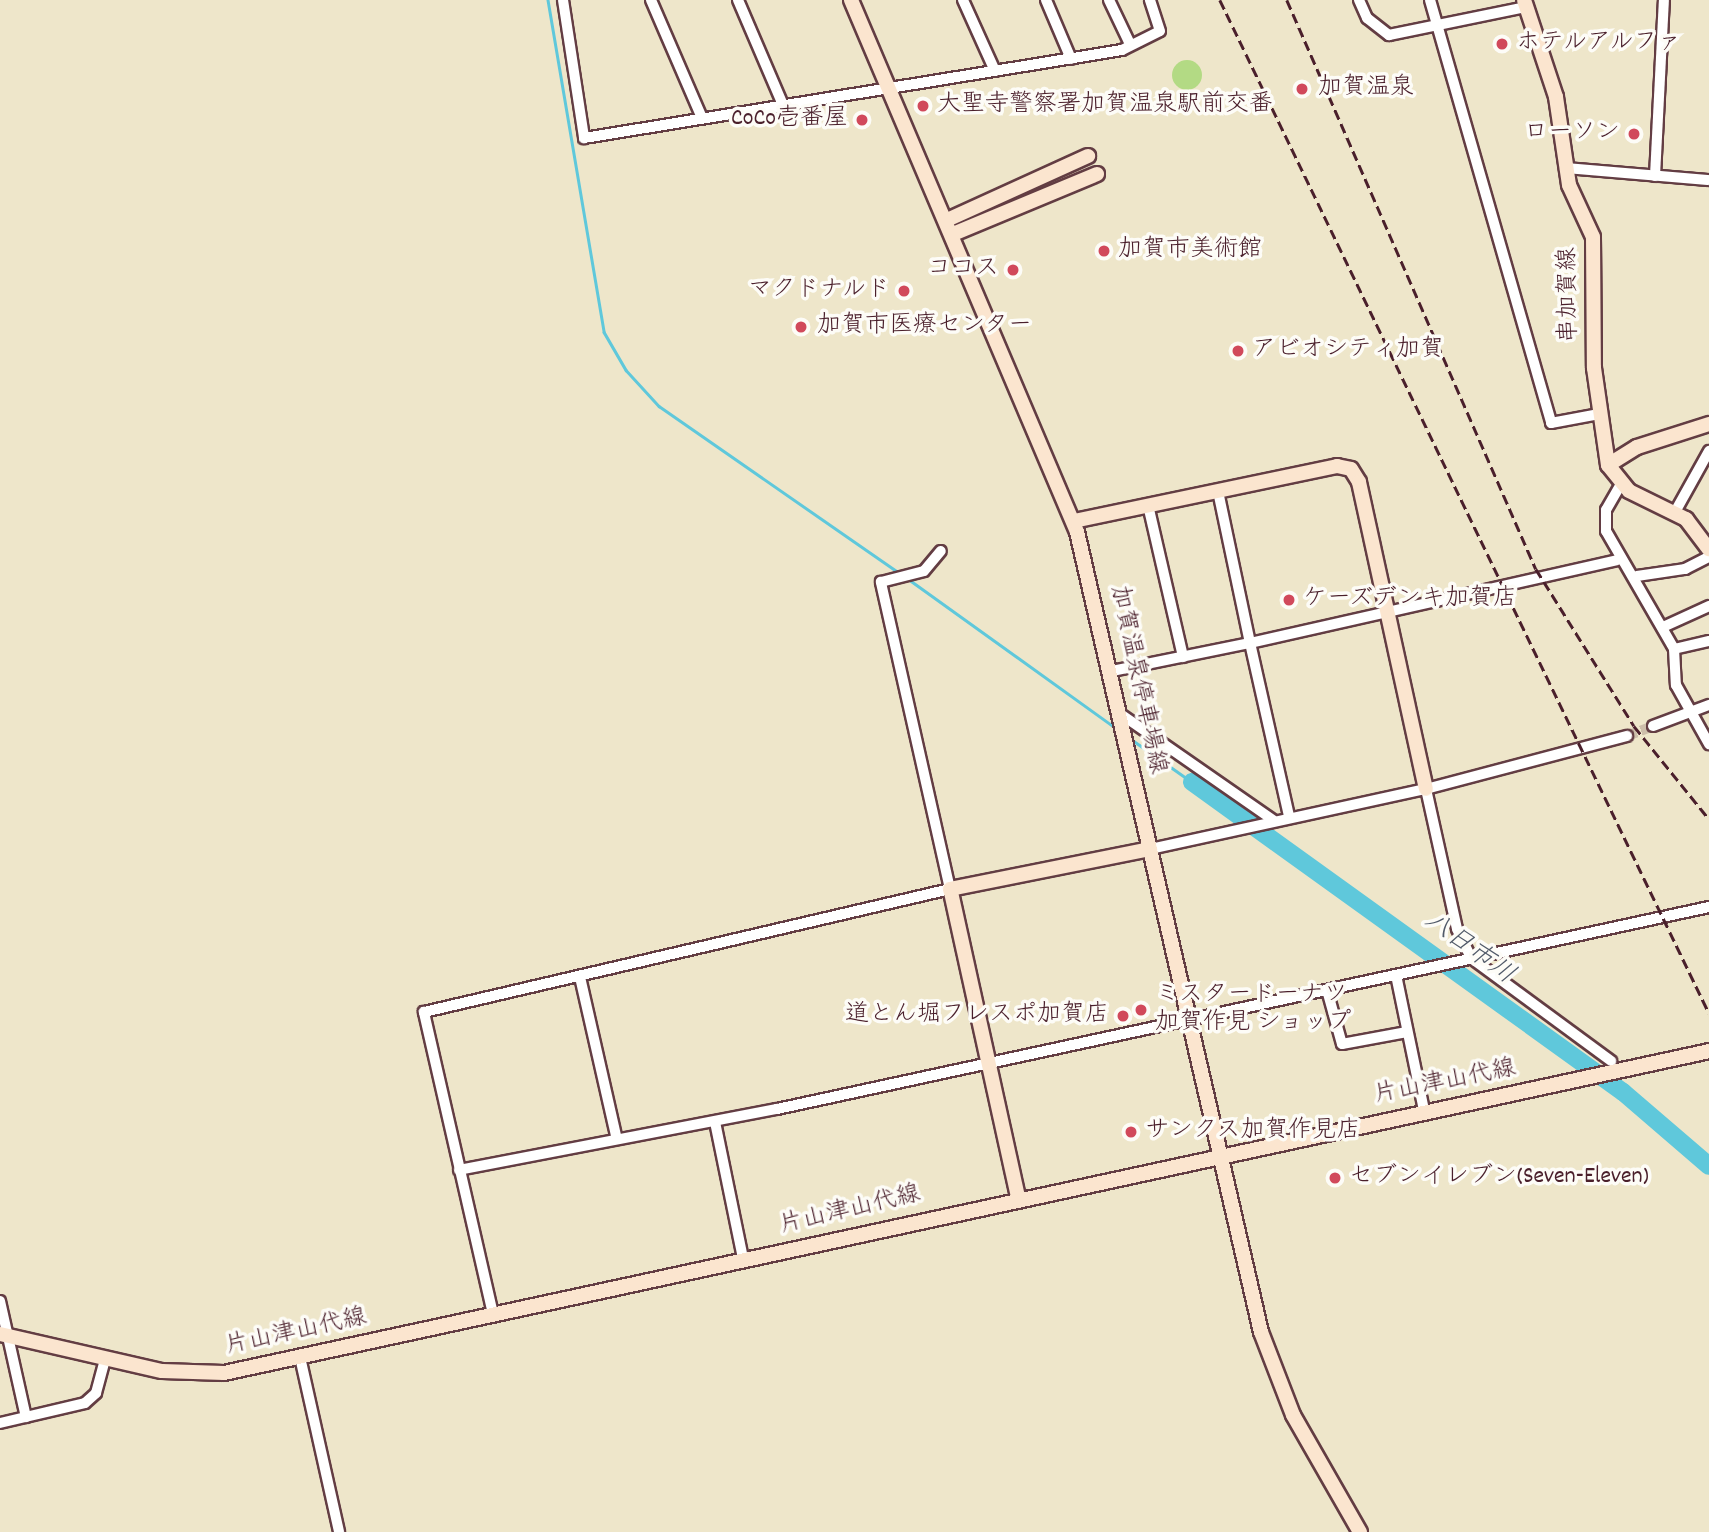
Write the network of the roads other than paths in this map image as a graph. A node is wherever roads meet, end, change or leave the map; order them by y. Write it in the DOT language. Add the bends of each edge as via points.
graph roads {
  1 [pos="563,0"];
  2 [pos="651,0"];
  3 [pos="738,0"];
  4 [pos="851,0"];
  5 [pos="963,0"];
  6 [pos="1046,0"];
  7 [pos="1109,0"];
  8 [pos="1150,0"];
  9 [pos="1359,0"];
  10 [pos="1430,0"];
  11 [pos="1664,0"];
  12 [pos="1524,4"];
  13 [pos="1438,25"];
  14 [pos="1130,44"];
  15 [pos="1071,59"];
  16 [pos="995,71"];
  17 [pos="889,89"];
  18 [pos="783,105"];
  19 [pos="702,118"];
  20 [pos="1088,156"];
  21 [pos="1565,168"];
  22 [pos="1097,174"];
  23 [pos="1655,176"];
  24 [pos="1709,180"];
  25 [pos="947,220"];
  26 [pos="953,234"];
  27 [pos="1599,414"];
  28 [pos="1709,424"];
  29 [pos="1709,451"];
  30 [pos="1608,465"];
  31 [pos="1621,484"];
  32 [pos="1217,491"];
  33 [pos="1148,505"];
  34 [pos="1675,512"];
  35 [pos="1074,521"];
  36 [pos="1709,549"];
  37 [pos="941,551"];
  38 [pos="1709,557"];
  39 [pos="1617,560"];
  40 [pos="1637,576"];
  41 [pos="1709,606"];
  42 [pos="1388,611"];
  43 [pos="1663,627"];
  44 [pos="1709,641"];
  45 [pos="1250,643"];
  46 [pos="1674,649"];
  47 [pos="1183,656"];
  48 [pos="1112,671"];
  49 [pos="1709,705"];
  50 [pos="1689,714"];
  51 [pos="1122,718"];
  52 [pos="1653,726"];
  53 [pos="1627,736"];
  54 [pos="1709,744"];
  55 [pos="1426,789"];
  56 [pos="1289,816"];
  57 [pos="1270,821"];
  58 [pos="1150,849"];
  59 [pos="950,890"];
  60 [pos="1709,907"];
  61 [pos="1467,958"];
  62 [pos="1396,975"];
  63 [pos="580,977"];
  64 [pos="1328,990"];
  65 [pos="1189,1020"];
  66 [pos="1407,1032"];
  67 [pos="1709,1051"];
  68 [pos="988,1063"];
  69 [pos="1613,1067"];
  70 [pos="1424,1110"];
  71 [pos="715,1122"];
  72 [pos="616,1136"];
  73 [pos="1219,1154"];
  74 [pos="460,1170"];
  75 [pos="1018,1197"];
  76 [pos="743,1258"];
  77 [pos="0,1301"];
  78 [pos="493,1314"];
  79 [pos="3,1335"];
  80 [pos="300,1357"];
  81 [pos="105,1359"];
  82 [pos="26,1417"];
  83 [pos="0,1423"];
  84 [pos="339,1532"];
  85 [pos="1360,1532"];
  1 -- 19 [label="street" via="584,138"];
  2 -- 19 [label="street"];
  3 -- 18 [label="street"];
  4 -- 17 [label="main road, 加賀温泉停車場線"];
  5 -- 16 [label="street"];
  6 -- 15 [label="street"];
  7 -- 14 [label="street"];
  8 -- 14 [label="street" via="1160,31"];
  9 -- 13 [label="street" via="1367,18 1389,35"];
  10 -- 13 [label="street"];
  11 -- 23 [label="street"];
  12 -- 13 [label="street"];
  12 -- 21 [label="main road, 串加賀線" via="1556,97"];
  13 -- 27 [label="street" via="1551,423"];
  14 -- 15 [label="street"];
  15 -- 16 [label="street"];
  16 -- 17 [label="street"];
  17 -- 18 [label="street"];
  17 -- 25 [label="main road, 加賀温泉停車場線"];
  18 -- 19 [label="street"];
  20 -- 25 [label="main road"];
  21 -- 23 [label="street"];
  21 -- 27 [label="main road, 串加賀線" via="1592,237"];
  22 -- 26 [label="main road"];
  23 -- 24 [label="street"];
  25 -- 26 [label="main road, 加賀温泉停車場線"];
  26 -- 35 [label="main road, 加賀温泉停車場線"];
  27 -- 30 [label="main road, 串加賀線"];
  28 -- 30 [label="main road" via="1637,447"];
  29 -- 34 [label="street"];
  30 -- 31 [label="main road, 串加賀線"];
  31 -- 34 [label="main road, 串加賀線"];
  31 -- 39 [label="street" via="1606,510"];
  32 -- 33 [label="main road"];
  32 -- 42 [label="main road" via="1351,469"];
  32 -- 45 [label="street"];
  33 -- 35 [label="main road"];
  33 -- 47 [label="street"];
  34 -- 36 [label="main road, 串加賀線"];
  35 -- 48 [label="main road, 加賀温泉停車場線"];
  37 -- 59 [label="street" via="918,573 881,582"];
  38 -- 40 [label="street" via="1685,569"];
  39 -- 40 [label="street"];
  39 -- 42 [label="street"];
  40 -- 43 [label="street"];
  41 -- 43 [label="street"];
  42 -- 45 [label="street"];
  42 -- 55 [label="main road"];
  43 -- 46 [label="street"];
  44 -- 46 [label="street"];
  45 -- 47 [label="street"];
  45 -- 56 [label="street"];
  46 -- 50 [label="street" via="1672,673"];
  47 -- 48 [label="street"];
  48 -- 51 [label="main road, 加賀温泉停車場線"];
  49 -- 50 [label="street"];
  50 -- 52 [label="street"];
  50 -- 54 [label="street"];
  51 -- 57 [label="street"];
  51 -- 58 [label="main road, 加賀温泉停車場線"];
  53 -- 55 [label="street"];
  55 -- 56 [label="street"];
  55 -- 61 [label="street"];
  56 -- 57 [label="street"];
  57 -- 58 [label="street"];
  58 -- 59 [label="main road"];
  58 -- 65 [label="main road, 加賀温泉停車場線"];
  59 -- 63 [label="street"];
  59 -- 68 [label="main road"];
  60 -- 61 [label="street"];
  61 -- 62 [label="street"];
  61 -- 69 [label="street"];
  62 -- 64 [label="street"];
  62 -- 66 [label="street"];
  63 -- 72 [label="street"];
  63 -- 74 [label="street" via="424,1012"];
  64 -- 65 [label="street"];
  64 -- 66 [label="street" via="1342,1044"];
  65 -- 68 [label="street"];
  65 -- 73 [label="main road, 加賀温泉停車場線"];
  66 -- 70 [label="street"];
  67 -- 69 [label="main road, 片山津山代線"];
  68 -- 71 [label="street"];
  68 -- 75 [label="main road"];
  69 -- 70 [label="main road, 片山津山代線" via="1580,1080"];
  70 -- 73 [label="main road, 片山津山代線"];
  71 -- 72 [label="street"];
  71 -- 76 [label="street"];
  72 -- 74 [label="street"];
  73 -- 75 [label="main road, 片山津山代線"];
  73 -- 85 [label="main road, 加賀温泉停車場線" via="1274,1373"];
  74 -- 78 [label="street"];
  75 -- 76 [label="main road, 片山津山代線"];
  76 -- 78 [label="main road, 片山津山代線"];
  77 -- 79 [label="street"];
  78 -- 80 [label="main road, 片山津山代線"];
  79 -- 81 [label="main road, 片山津山代線"];
  79 -- 82 [label="street"];
  80 -- 81 [label="main road, 片山津山代線" via="195,1373"];
  80 -- 84 [label="street"];
  81 -- 82 [label="street" via="96,1393 85,1403"];
  82 -- 83 [label="street"];
}
